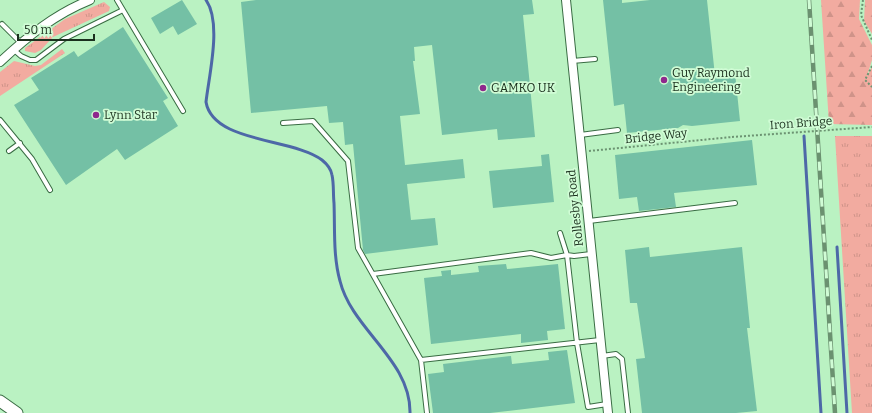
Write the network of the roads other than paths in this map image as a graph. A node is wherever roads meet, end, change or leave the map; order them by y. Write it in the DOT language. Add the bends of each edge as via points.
graph roads {
  1 [pos="90,0"];
  2 [pos="117,0"];
  3 [pos="566,0"];
  4 [pos="123,10"];
  5 [pos="2,24"];
  6 [pos="21,44"];
  7 [pos="14,49"];
  8 [pos="595,58"];
  9 [pos="572,61"];
  10 [pos="0,62"];
  11 [pos="183,111"];
  12 [pos="0,120"];
  13 [pos="283,123"];
  14 [pos="618,130"];
  15 [pos="580,135"];
  16 [pos="20,143"];
  17 [pos="9,151"];
  18 [pos="50,190"];
  19 [pos="735,203"];
  20 [pos="589,222"];
  21 [pos="560,233"];
  22 [pos="592,254"];
  23 [pos="567,255"];
  24 [pos="373,274"];
  25 [pos="600,340"];
  26 [pos="577,343"];
  27 [pos="602,356"];
  28 [pos="421,360"];
  29 [pos="0,401"];
  30 [pos="607,404"];
  31 [pos="17,413"];
  32 [pos="427,413"];
  33 [pos="608,413"];
  34 [pos="628,413"];
  1 -- 6 [label="street" via="64,12"];
  2 -- 4 [label="lane"];
  3 -- 9 [label="street, Rollesby Road"];
  4 -- 7 [label="lane" via="64,39 36,60 21,56"];
  4 -- 11 [label="lane"];
  5 -- 6 [label="lane"];
  6 -- 7 [label="street"];
  7 -- 10 [label="street"];
  8 -- 9 [label="lane"];
  9 -- 15 [label="street, Rollesby Road"];
  12 -- 16 [label="lane"];
  13 -- 24 [label="lane" via="313,120 348,162 358,248"];
  14 -- 15 [label="lane"];
  15 -- 20 [label="street, Rollesby Road"];
  16 -- 17 [label="lane"];
  16 -- 18 [label="lane"];
  19 -- 20 [label="lane"];
  20 -- 22 [label="street, Rollesby Road"];
  21 -- 23 [label="lane"];
  22 -- 23 [label="lane"];
  22 -- 25 [label="street, Rollesby Road"];
  23 -- 24 [label="lane" via="550,258 531,253"];
  23 -- 26 [label="lane"];
  24 -- 28 [label="lane"];
  25 -- 26 [label="lane"];
  25 -- 27 [label="street, Rollesby Road"];
  26 -- 28 [label="lane"];
  26 -- 30 [label="lane" via="588,407"];
  27 -- 30 [label="street, Rollesby Road"];
  27 -- 34 [label="lane" via="616,354 622,358"];
  28 -- 32 [label="lane"];
  29 -- 31 [label="street"];
  30 -- 33 [label="street, Rollesby Road"];
}
